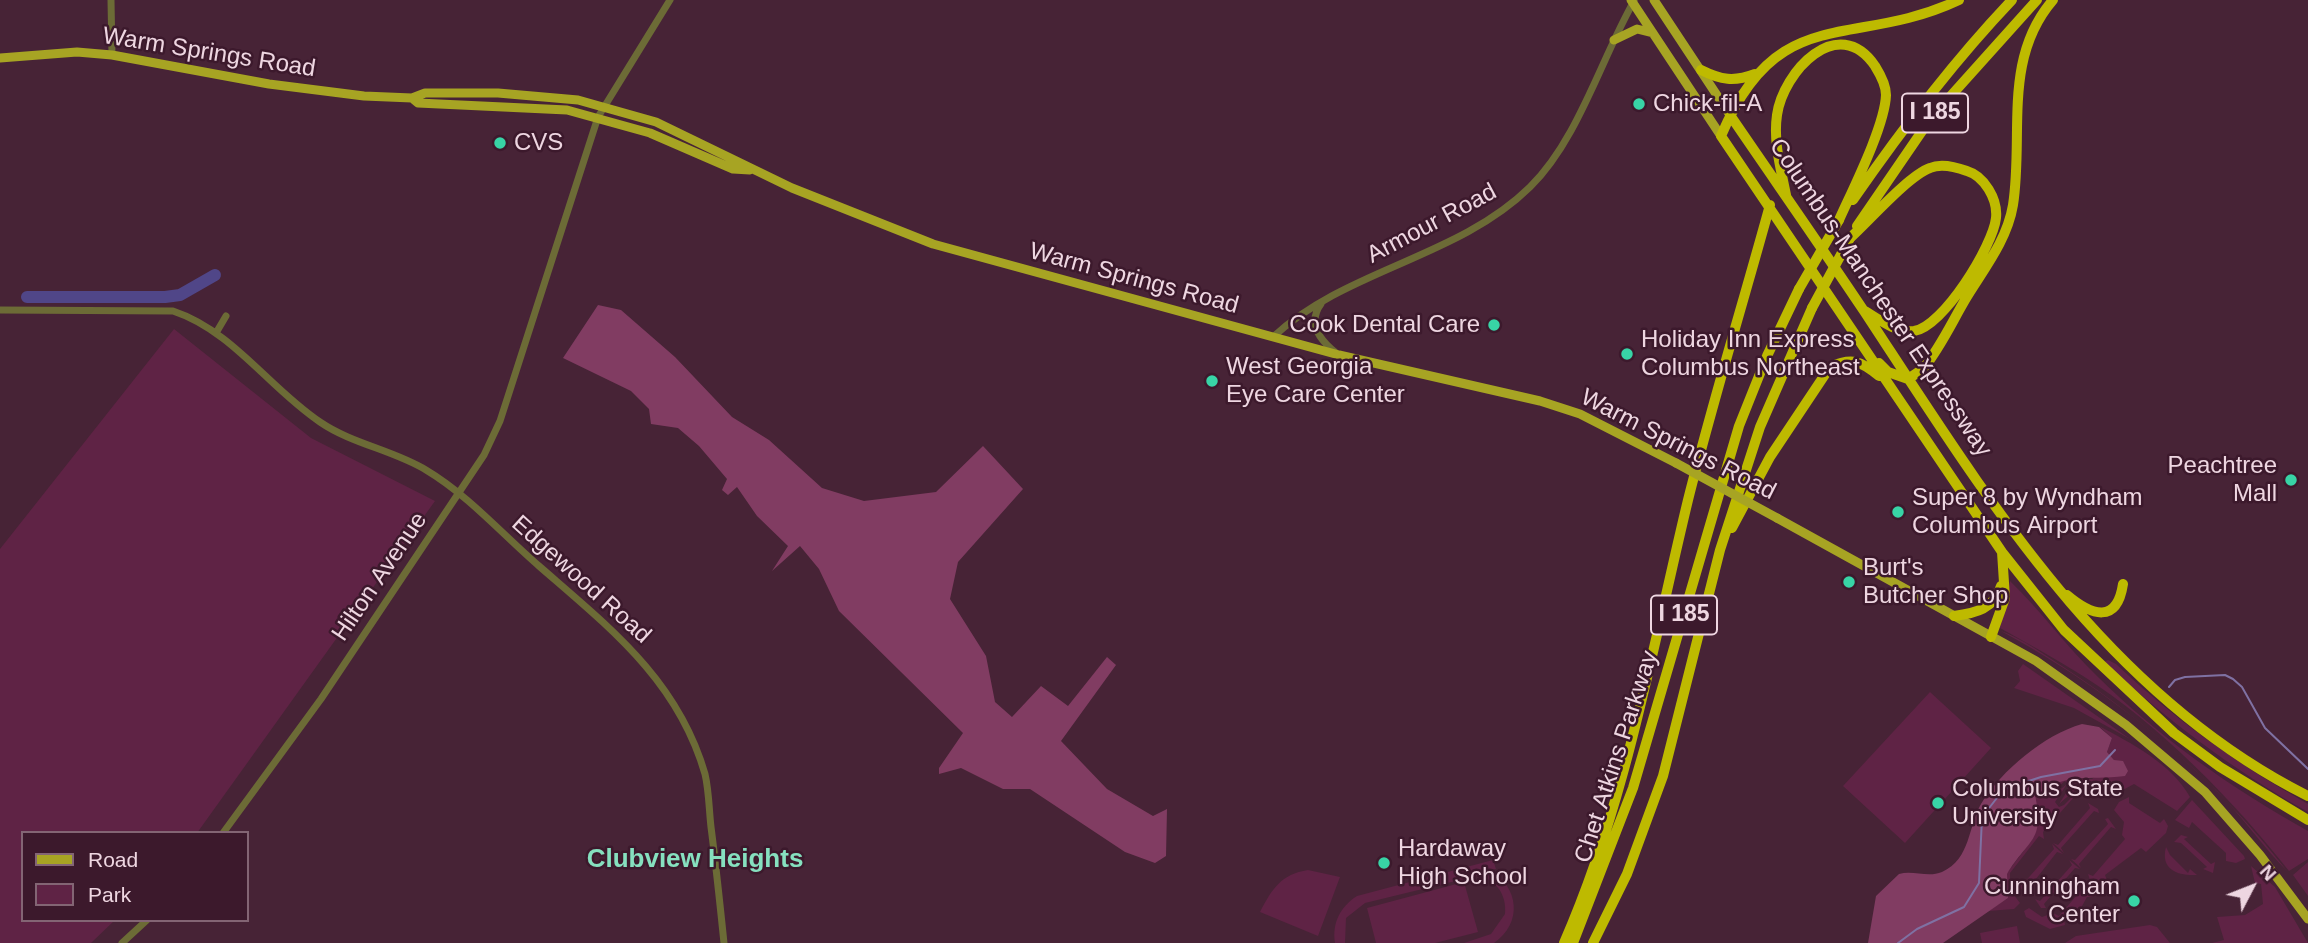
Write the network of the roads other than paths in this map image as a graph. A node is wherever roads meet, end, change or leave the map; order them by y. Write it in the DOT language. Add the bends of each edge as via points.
graph roads {
  1 [pos="111,0"];
  2 [pos="670,0"];
  3 [pos="1654,0"];
  4 [pos="1959,0"];
  5 [pos="2012,0"];
  6 [pos="2037,0"];
  7 [pos="2053,0"];
  8 [pos="1632,1"];
  9 [pos="1653,33"];
  10 [pos="1614,40"];
  11 [pos="112,55"];
  12 [pos="0,58"];
  13 [pos="1701,70"];
  14 [pos="1755,74"];
  15 [pos="412,98"];
  16 [pos="604,107"];
  17 [pos="1730,115"];
  18 [pos="598,117"];
  19 [pos="1721,136"];
  20 [pos="751,171"];
  21 [pos="1787,198"];
  22 [pos="1770,205"];
  23 [pos="1839,220"];
  24 [pos="1850,238"];
  25 [pos="1322,302"];
  26 [pos="0,310"];
  27 [pos="1863,310"];
  28 [pos="226,316"];
  29 [pos="216,333"];
  30 [pos="1273,337"];
  31 [pos="1865,348"];
  32 [pos="1339,355"];
  33 [pos="1908,379"];
  34 [pos="1888,384"];
  35 [pos="460,494"];
  36 [pos="1720,550"];
  37 [pos="2002,552"];
  38 [pos="2004,579"];
  39 [pos="2049,579"];
  40 [pos="2123,584"];
  41 [pos="1954,616"];
  42 [pos="1991,637"];
  43 [pos="2308,796"];
  44 [pos="2308,820"];
  45 [pos="224,831"];
  46 [pos="2308,919"];
  47 [pos="145,922"];
  48 [pos="122,943"];
  49 [pos="724,943"];
  50 [pos="1564,943"];
  51 [pos="1573,943"];
  52 [pos="1593,943"];
  1 -- 11 [label="street"];
  2 -- 16 [label="street, Hilton Avenue"];
  3 -- 13 [label="main road, Columbus-Manchester Expressway"];
  4 -- 14 [label="highway" via="1896,21 1820,33 1796,43"];
  5 -- 23 [label="highway, Chet Atkins Parkway / I 185" via="1909,120"];
  6 -- 24 [label="highway, Chet Atkins Parkway / I 185" via="1931,118"];
  7 -- 33 [label="highway" via="2024,51 2017,89 2012,208 1999,247 1934,355"];
  8 -- 9 [label="main road, Columbus-Manchester Expressway"];
  8 -- 10 [label="street, Armour Road"];
  9 -- 10 [label="main road" via="1637,29"];
  9 -- 19 [label="main road, Columbus-Manchester Expressway"];
  10 -- 25 [label="street, Armour Road" via="1568,134 1548,167 1524,193 1475,228"];
  11 -- 12 [label="main road, Warm Springs Road" via="56,52"];
  11 -- 15 [label="main road, Warm Springs Road" via="282,86"];
  13 -- 14 [label="highway" via="1726,80"];
  13 -- 17 [label="main road, Columbus-Manchester Expressway"];
  14 -- 17 [label="highway"];
  15 -- 16 [label="main road, Warm Springs Road" via="437,93 530,94"];
  15 -- 18 [label="main road, Warm Springs Road" via="418,103 530,106"];
  16 -- 18 [label="street, Hilton Avenue"];
  16 -- 20 [label="main road, Warm Springs Road" via="656,122 736,159"];
  17 -- 19 [label="highway"];
  17 -- 21 [label="highway, Columbus-Manchester Expressway"];
  18 -- 20 [label="main road, Warm Springs Road" via="650,133 733,169"];
  18 -- 35 [label="street, Hilton Avenue" via="492,438"];
  19 -- 22 [label="highway, Columbus-Manchester Expressway"];
  20 -- 30 [label="main road, Warm Springs Road" via="933,243"];
  21 -- 23 [label="highway" via="1776,139 1782,94 1790,77 1822,49 1838,45 1855,49 1870,59 1882,76 1886,96 1868,156"];
  21 -- 27 [label="highway, Columbus-Manchester Expressway"];
  22 -- 31 [label="highway, Columbus-Manchester Expressway"];
  22 -- 50 [label="highway" via="1688,500 1639,714 1603,837"];
  23 -- 51 [label="highway, Chet Atkins Parkway / I 185, bridge" via="1799,289 1740,426 1637,777"];
  24 -- 27 [label="highway" via="1931,167 1971,172 1994,199 1996,217 1989,239 1936,319 1917,331 1904,331"];
  24 -- 36 [label="highway, Chet Atkins Parkway / I 185, bridge" via="1812,308 1760,427"];
  25 -- 30 [label="street, Armour Road"];
  25 -- 32 [label="street" via="1316,310 1316,329"];
  26 -- 29 [label="street, Edgewood Road" via="173,312 199,320"];
  27 -- 33 [label="highway, Columbus-Manchester Expressway"];
  28 -- 29 [label="street"];
  29 -- 35 [label="street, Edgewood Road" via="320,423 391,451"];
  30 -- 32 [label="main road, Warm Springs Road"];
  31 -- 33 [label="highway" via="1888,372"];
  31 -- 34 [label="highway, Columbus-Manchester Expressway"];
  32 -- 41 [label="main road, Warm Springs Road, bridge" via="1580,414"];
  33 -- 39 [label="highway, Columbus-Manchester Expressway"];
  34 -- 36 [label="highway" via="1859,360 1845,360 1830,368 1770,457"];
  34 -- 37 [label="highway, Columbus-Manchester Expressway"];
  35 -- 45 [label="street, Hilton Avenue" via="321,699"];
  35 -- 49 [label="street, Edgewood Road" via="622,637 659,682 690,733 706,776"];
  36 -- 52 [label="highway, Chet Atkins Parkway / I 185" via="1663,776 1627,874"];
  37 -- 38 [label="highway"];
  37 -- 44 [label="highway, Columbus-Manchester Expressway" via="2064,630 2146,710 2220,767"];
  38 -- 41 [label="highway" via="1998,596 1987,607 1975,614"];
  38 -- 42 [label="highway" via="2002,613"];
  39 -- 40 [label="highway" via="2085,608 2106,612 2115,610 2120,602"];
  39 -- 43 [label="highway, Columbus-Manchester Expressway" via="2115,654 2152,688 2230,748"];
  41 -- 42 [label="main road, Warm Springs Road"];
  42 -- 46 [label="main road, Warm Springs Road" via="2067,681 2141,736 2205,792"];
  47 -- 48 [label="street"];
}
